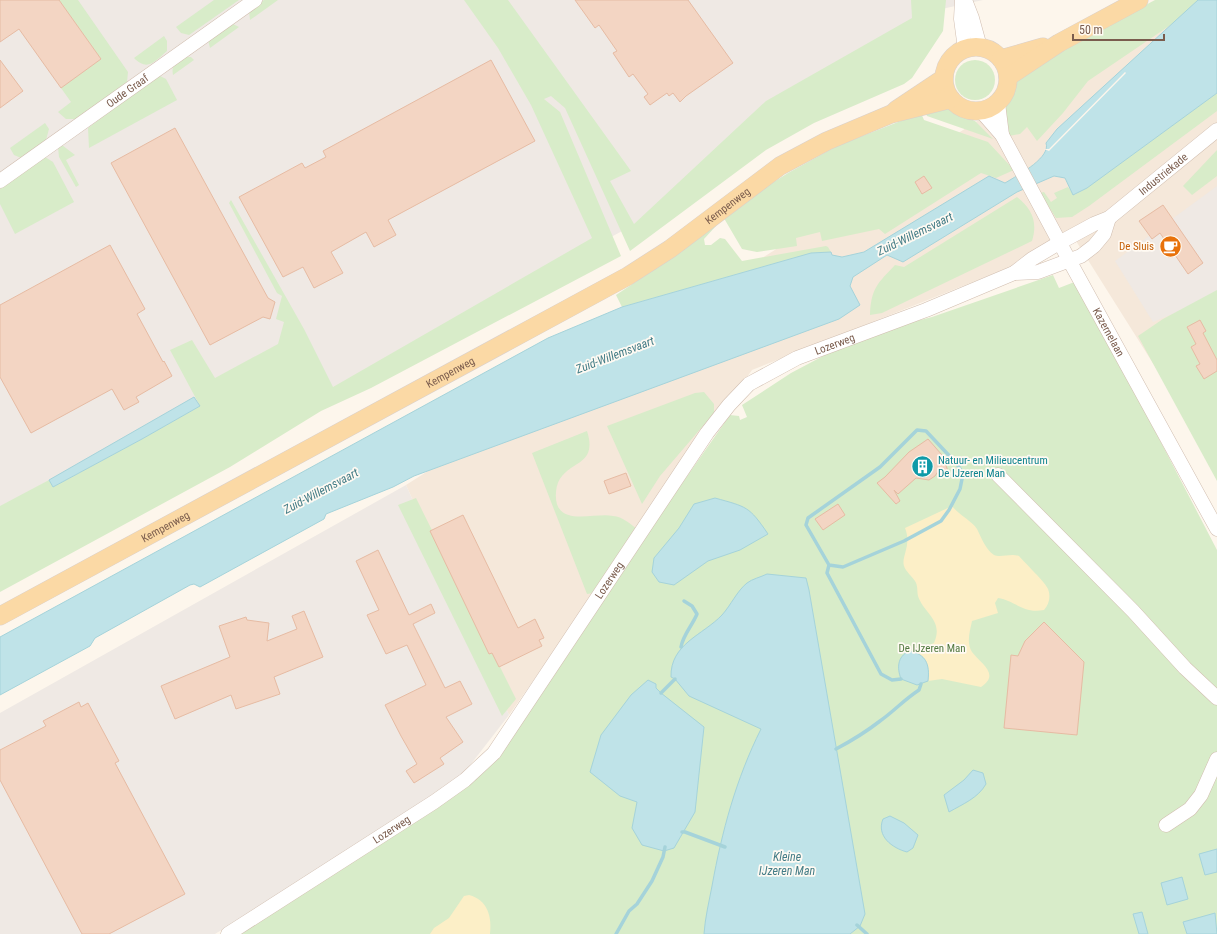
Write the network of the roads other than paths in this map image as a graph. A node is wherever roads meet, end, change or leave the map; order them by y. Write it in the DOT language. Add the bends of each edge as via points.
graph roads {
  1 [pos="255,0"];
  2 [pos="962,0"];
  3 [pos="965,0"];
  4 [pos="1139,0"];
  5 [pos="1059,43"];
  6 [pos="972,48"];
  7 [pos="1001,59"];
  8 [pos="1008,77"];
  9 [pos="944,78"];
  10 [pos="951,99"];
  11 [pos="998,103"];
  12 [pos="981,111"];
  13 [pos="891,114"];
  14 [pos="1217,130"];
  15 [pos="1002,135"];
  16 [pos="0,181"];
  17 [pos="1109,218"];
  18 [pos="1059,243"];
  19 [pos="1069,260"];
  20 [pos="1014,273"];
  21 [pos="998,475"];
  22 [pos="1217,529"];
  23 [pos="0,616"];
  24 [pos="1217,698"];
  25 [pos="1217,759"];
  26 [pos="1166,825"];
  27 [pos="228,934"];
  1 -- 16 [label="street, Oude Graaf"];
  2 -- 6 [label="street" via="961,19"];
  3 -- 6 [label="street" via="972,18"];
  4 -- 5 [label="main road"];
  5 -- 7 [label="main road"];
  5 -- 8 [label="main road"];
  6 -- 7 [label="main road" via="995,53"];
  6 -- 9 [label="main road" via="950,60"];
  7 -- 8 [label="main road"];
  8 -- 11 [label="main road" via="1006,91"];
  9 -- 10 [label="main road" via="945,89"];
  9 -- 13 [label="main road, Kempenweg"];
  10 -- 12 [label="main road" via="959,107"];
  10 -- 13 [label="main road, Kempenweg"];
  11 -- 12 [label="main road"];
  11 -- 15 [label="street, Kazernelaan"];
  12 -- 15 [label="street, Kazernelaan"];
  13 -- 23 [label="main road, Kempenweg" via="828,141 780,166 670,249 628,276"];
  14 -- 17 [label="street, Industriekade"];
  15 -- 18 [label="street, Kazernelaan"];
  17 -- 18 [label="street, Industriekade"];
  17 -- 19 [label="street, Industriekade" via="1104,234 1094,246 1082,256"];
  18 -- 19 [label="street, Kazernelaan"];
  18 -- 20 [label="street, Lozerweg"];
  19 -- 20 [label="street, Lozerweg" via="1038,272"];
  19 -- 22 [label="street, Kazernelaan"];
  20 -- 27 [label="street, Lozerweg" via="926,310 797,358 749,384 707,433 494,753 465,780 434,802"];
  21 -- 24 [label="street"];
  25 -- 26 [label="street" via="1201,795 1190,809"];
}
